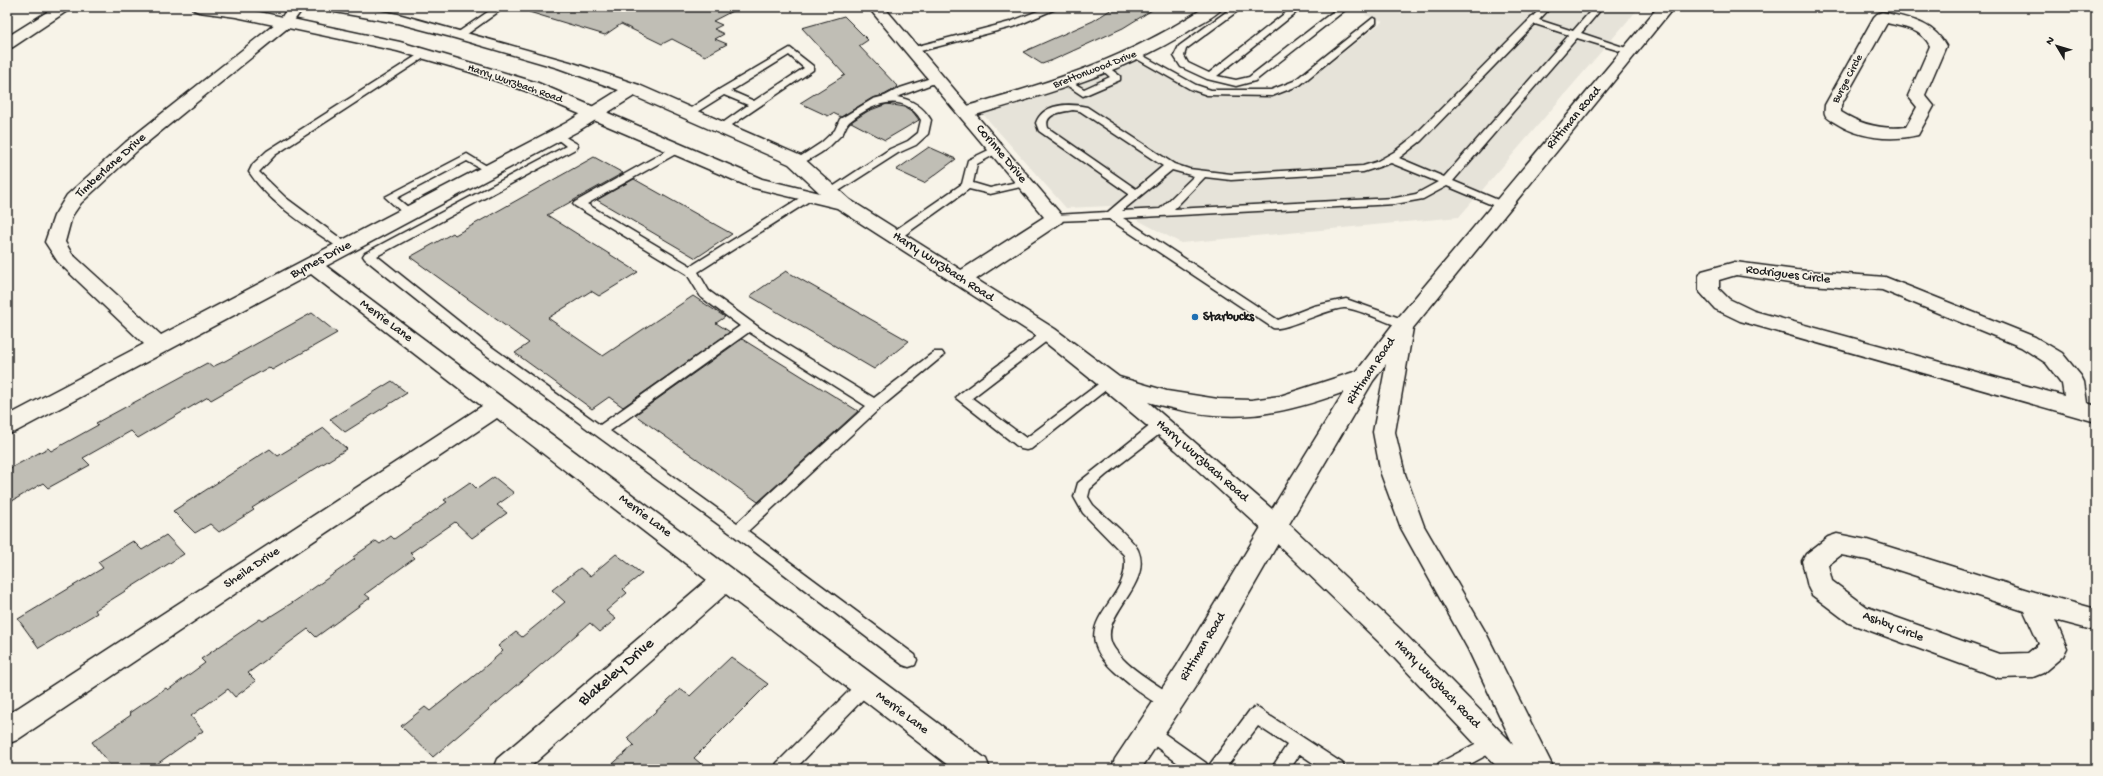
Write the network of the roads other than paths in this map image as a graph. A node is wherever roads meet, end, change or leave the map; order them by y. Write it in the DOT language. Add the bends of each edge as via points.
graph roads {
  1 [pos="65,7"];
  2 [pos="199,7"];
  3 [pos="296,7"];
  4 [pos="335,7"];
  5 [pos="482,7"];
  6 [pos="876,7"];
  7 [pos="1056,7"];
  8 [pos="1215,7"];
  9 [pos="1239,7"];
  10 [pos="1299,7"];
  11 [pos="1345,7"];
  12 [pos="1547,7"];
  13 [pos="1599,7"];
  14 [pos="1666,7"];
  15 [pos="499,8"];
  16 [pos="1885,12"];
  17 [pos="1373,21"];
  18 [pos="1533,21"];
  19 [pos="285,23"];
  20 [pos="460,35"];
  21 [pos="1575,35"];
  22 [pos="7,44"];
  23 [pos="913,50"];
  24 [pos="1630,51"];
  25 [pos="424,54"];
  26 [pos="1135,55"];
  27 [pos="1210,77"];
  28 [pos="937,79"];
  29 [pos="633,89"];
  30 [pos="723,91"];
  31 [pos="888,98"];
  32 [pos="755,105"];
  33 [pos="966,112"];
  34 [pos="594,113"];
  35 [pos="688,113"];
  36 [pos="722,127"];
  37 [pos="557,135"];
  38 [pos="676,149"];
  39 [pos="997,149"];
  40 [pos="1392,160"];
  41 [pos="797,162"];
  42 [pos="1170,166"];
  43 [pos="1202,174"];
  44 [pos="1445,182"];
  45 [pos="1025,183"];
  46 [pos="967,185"];
  47 [pos="830,192"];
  48 [pos="1136,194"];
  49 [pos="810,196"];
  50 [pos="843,204"];
  51 [pos="1501,205"];
  52 [pos="1162,213"];
  53 [pos="1111,215"];
  54 [pos="1055,218"];
  55 [pos="895,236"];
  56 [pos="346,247"];
  57 [pos="312,265"];
  58 [pos="691,271"];
  59 [pos="962,278"];
  60 [pos="1404,324"];
  61 [pos="749,326"];
  62 [pos="1048,334"];
  63 [pos="159,346"];
  64 [pos="938,355"];
  65 [pos="1365,376"];
  66 [pos="1110,382"];
  67 [pos="875,405"];
  68 [pos="498,406"];
  69 [pos="2086,411"];
  70 [pos="1161,425"];
  71 [pos="7,426"];
  72 [pos="601,431"];
  73 [pos="1275,526"];
  74 [pos="738,531"];
  75 [pos="726,578"];
  76 [pos="2034,603"];
  77 [pos="2096,620"];
  78 [pos="909,660"];
  79 [pos="866,685"];
  80 [pos="1169,702"];
  81 [pos="7,731"];
  82 [pos="1149,732"];
  83 [pos="1494,742"];
  84 [pos="1298,743"];
  85 [pos="506,769"];
  86 [pos="783,769"];
  87 [pos="976,769"];
  88 [pos="1125,769"];
  89 [pos="1200,769"];
  90 [pos="1215,769"];
  91 [pos="1280,769"];
  92 [pos="1336,769"];
  93 [pos="1445,769"];
  94 [pos="1518,769"];
  95 [pos="1540,769"];
  1 -- 22 [label="street"];
  2 -- 19 [label="street, Harry Wurzbach Road"];
  3 -- 19 [label="street, Timberlane Drive"];
  4 -- 20 [label="street, Harry Wurzbach Road"];
  5 -- 15 [label="lane"];
  6 -- 23 [label="street, Corinne Drive"];
  7 -- 23 [label="lane" via="1013,24"];
  8 -- 26 [label="street, Brettonwood Drive" via="1159,43"];
  9 -- 27 [label="lane" via="1182,48 1179,56 1184,65"];
  10 -- 27 [label="lane"];
  11 -- 27 [label="lane" via="1252,79 1236,83"];
  12 -- 18 [label="lane"];
  13 -- 21 [label="lane"];
  14 -- 24 [label="street, Rittiman Road"];
  15 -- 20 [label="lane"];
  16 -- 16 [label="street, Burge Circle" via="1833,105 1833,114 1860,130 1897,134 1912,131 1926,106 1916,96 1938,46 1936,38 1928,31"];
  17 -- 26 [label="lane" via="1297,83 1272,93 1210,93 1193,87"];
  18 -- 21 [label="lane"];
  18 -- 40 [label="lane" via="1417,139"];
  19 -- 25 [label="street, Harry Wurzbach Road"];
  19 -- 63 [label="street, Timberlane Drive" via="132,146 74,199 63,216 55,242 65,258"];
  20 -- 29 [label="street, Harry Wurzbach Road" via="564,65"];
  21 -- 24 [label="lane"];
  21 -- 44 [label="lane"];
  23 -- 28 [label="street, Corinne Drive"];
  24 -- 51 [label="street, Rittiman Road"];
  25 -- 34 [label="street, Harry Wurzbach Road" via="532,87"];
  25 -- 56 [label="lane" via="271,153 254,172 257,179 273,193"];
  26 -- 33 [label="street, Brettonwood Drive" via="1067,82"];
  28 -- 31 [label="lane" via="903,90"];
  28 -- 33 [label="street, Corinne Drive"];
  29 -- 34 [label="street, Byrnes Drive"];
  29 -- 35 [label="street, Harry Wurzbach Road"];
  30 -- 32 [label="lane"];
  30 -- 32 [label="lane" via="790,51 810,68"];
  30 -- 35 [label="lane"];
  31 -- 41 [label="lane" via="877,101 844,121 839,131 825,145"];
  31 -- 47 [label="lane" via="903,101 920,110 926,120 924,134"];
  32 -- 36 [label="lane"];
  33 -- 39 [label="street, Corinne Drive"];
  34 -- 37 [label="street, Byrnes Drive"];
  34 -- 38 [label="street, Harry Wurzbach Road"];
  35 -- 36 [label="street, Harry Wurzbach Road"];
  36 -- 41 [label="street, Harry Wurzbach Road"];
  37 -- 56 [label="street, Byrnes Drive"];
  37 -- 72 [label="lane" via="573,146 369,256 478,343"];
  38 -- 49 [label="street, Harry Wurzbach Road" via="756,183"];
  38 -- 58 [label="lane" via="579,204"];
  39 -- 45 [label="street, Corinne Drive"];
  39 -- 46 [label="lane" via="972,162"];
  40 -- 43 [label="lane" via="1363,169 1231,177"];
  40 -- 44 [label="lane"];
  41 -- 47 [label="street, Harry Wurzbach Road"];
  42 -- 43 [label="lane"];
  42 -- 48 [label="lane"];
  42 -- 48 [label="lane" via="1083,109 1062,108 1053,110 1043,117 1043,129"];
  43 -- 52 [label="lane"];
  44 -- 51 [label="lane"];
  44 -- 52 [label="lane" via="1419,197 1396,201"];
  45 -- 46 [label="lane" via="990,191"];
  45 -- 54 [label="street, Corinne Drive"];
  46 -- 55 [label="lane"];
  47 -- 50 [label="street, Harry Wurzbach Road"];
  48 -- 53 [label="lane"];
  49 -- 50 [label="street, Harry Wurzbach Road"];
  49 -- 58 [label="lane"];
  50 -- 55 [label="street, Harry Wurzbach Road"];
  51 -- 60 [label="street, Rittiman Road"];
  52 -- 53 [label="lane"];
  53 -- 54 [label="lane"];
  53 -- 60 [label="lane" via="1277,325 1318,309 1346,303"];
  54 -- 59 [label="street"];
  55 -- 59 [label="street, Harry Wurzbach Road"];
  56 -- 57 [label="street, Byrnes Drive"];
  57 -- 63 [label="street, Byrnes Drive"];
  57 -- 68 [label="street, Merrie Lane"];
  58 -- 61 [label="lane" via="705,294"];
  59 -- 62 [label="street, Harry Wurzbach Road"];
  60 -- 65 [label="street, Rittiman Road"];
  60 -- 95 [label="street" via="1384,432 1393,474 1413,528 1477,641"];
  61 -- 67 [label="lane"];
  61 -- 72 [label="lane"];
  62 -- 66 [label="street, Harry Wurzbach Road"];
  62 -- 66 [label="lane" via="963,398 1026,445"];
  63 -- 71 [label="street, Byrnes Drive"];
  64 -- 67 [label="lane"];
  65 -- 66 [label="street" via="1280,404 1250,408 1163,399"];
  65 -- 73 [label="street, Rittiman Road"];
  66 -- 70 [label="street, Harry Wurzbach Road"];
  67 -- 74 [label="lane"];
  68 -- 75 [label="street, Merrie Lane"];
  68 -- 81 [label="street, Sheila Drive"];
  69 -- 69 [label="street, Rodrigues Circle" via="1747,316 1722,304 1709,291 1709,276 1735,268 1796,277 1885,284 2028,342 2054,358 2073,382"];
  70 -- 73 [label="street, Harry Wurzbach Road"];
  70 -- 80 [label="lane" via="1083,487 1081,497 1088,509 1131,552 1135,560 1133,574 1101,629 1102,642 1110,656 1131,675"];
  72 -- 74 [label="lane"];
  73 -- 80 [label="street, Rittiman Road"];
  73 -- 83 [label="street, Harry Wurzbach Road" via="1391,637"];
  74 -- 78 [label="lane"];
  75 -- 79 [label="street, Merrie Lane"];
  75 -- 85 [label="street, Blakeley Drive"];
  76 -- 76 [label="street, Ashby Circle" via="1867,550 1837,544 1815,561 1821,586 1858,615 1999,666 2033,665 2054,648"];
  76 -- 77 [label="street, Ashby Circle"];
  79 -- 86 [label="lane"];
  79 -- 87 [label="street, Merrie Lane"];
  80 -- 82 [label="street, Rittiman Road"];
  82 -- 88 [label="street, Rittiman Road"];
  82 -- 89 [label="lane"];
  83 -- 93 [label="lane"];
  83 -- 94 [label="street, Harry Wurzbach Road"];
  84 -- 90 [label="lane" via="1256,715"];
  84 -- 91 [label="lane"];
  84 -- 92 [label="lane"];
}
